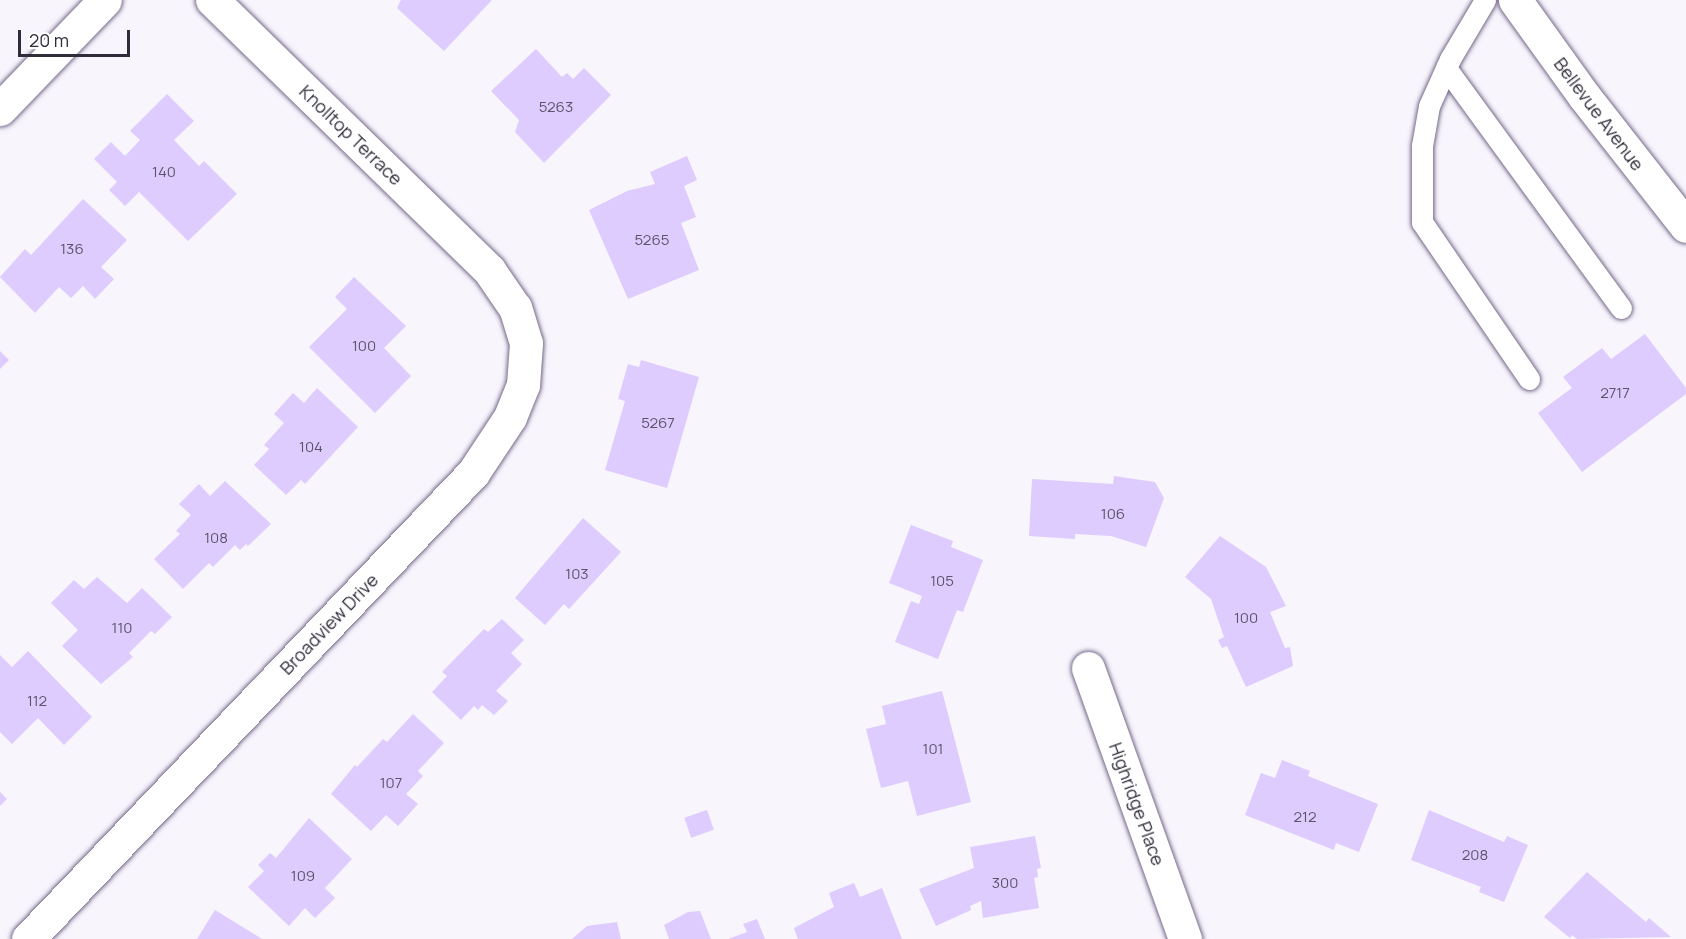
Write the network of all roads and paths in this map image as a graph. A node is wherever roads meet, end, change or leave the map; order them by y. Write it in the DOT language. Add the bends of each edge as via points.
graph roads {
  1 [pos="105,0"];
  2 [pos="212,0"];
  3 [pos="1485,0"];
  4 [pos="1515,0"];
  5 [pos="1446,68"];
  6 [pos="0,110"];
  7 [pos="1686,226"];
  8 [pos="489,270"];
  9 [pos="1621,308"];
  10 [pos="1529,379"];
  11 [pos="1088,668"];
  12 [pos="28,939"];
  13 [pos="1185,939"];
  1 -- 6 [label="street"];
  2 -- 8 [label="street, Knolltop Terrace"];
  3 -- 5 [label="lane"];
  4 -- 7 [label="street, Bellevue Avenue"];
  5 -- 9 [label="lane"];
  5 -- 10 [label="lane" via="1429,106 1422,145 1422,222"];
  8 -- 12 [label="street, Broadview Drive" via="514,308 526,343 523,385 510,417 473,474"];
  11 -- 13 [label="street, Highridge Place"];
}
